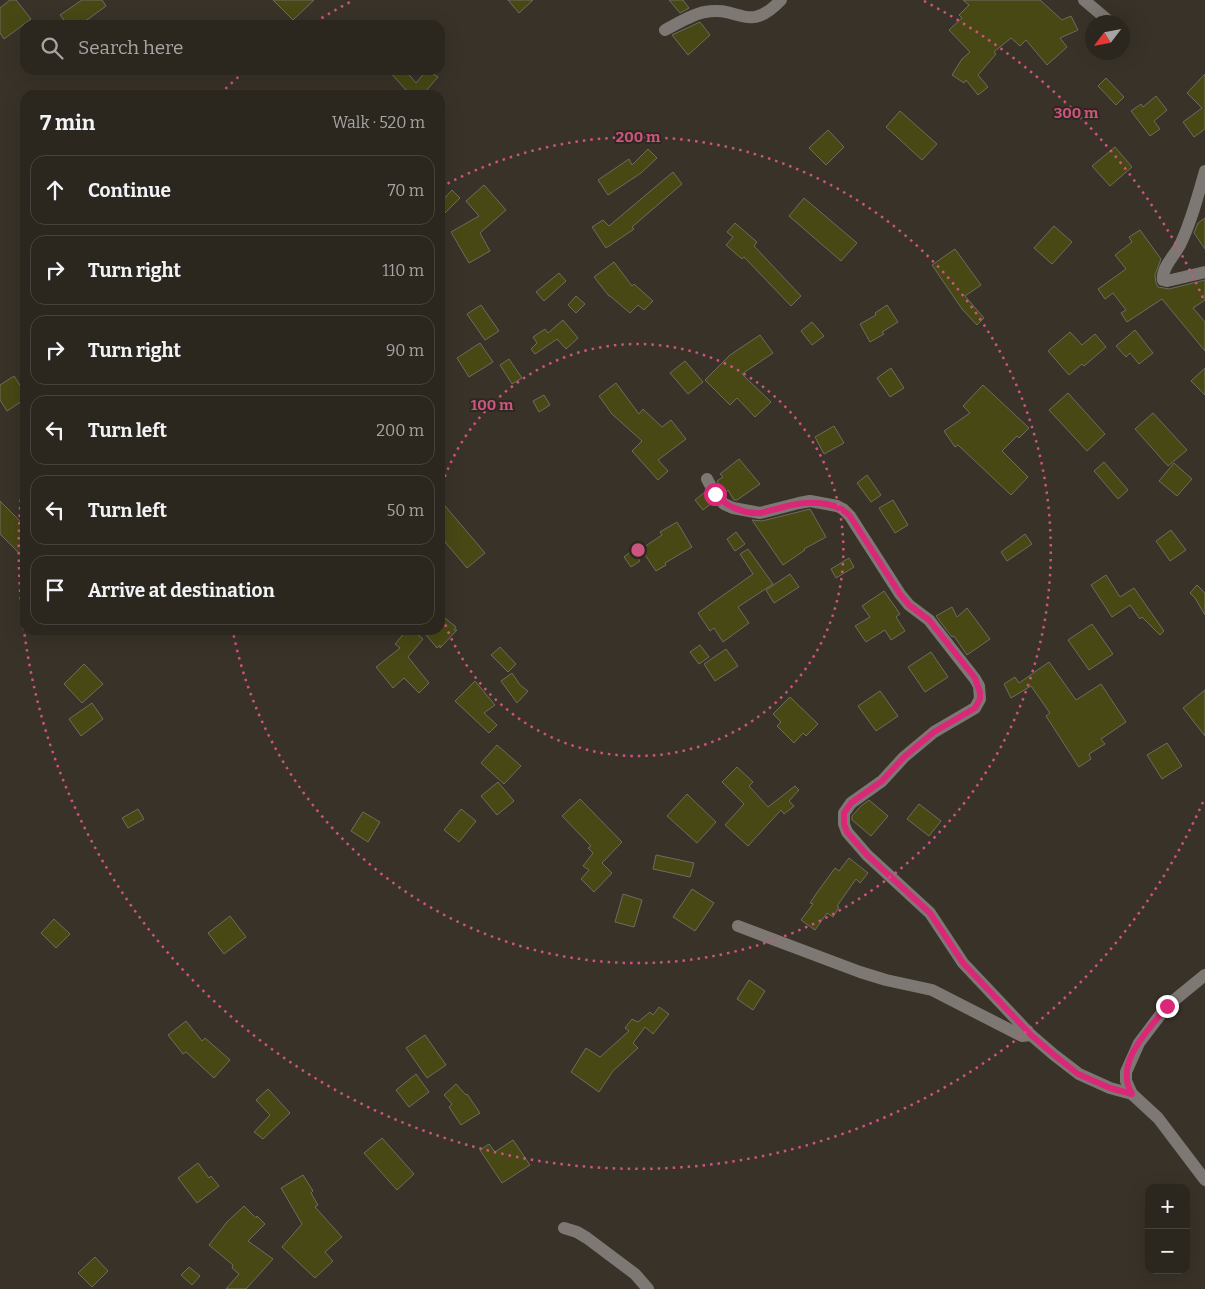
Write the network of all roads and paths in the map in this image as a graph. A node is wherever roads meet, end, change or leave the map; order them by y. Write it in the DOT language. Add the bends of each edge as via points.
graph roads {
  1 [pos="781,0"];
  2 [pos="1084,0"];
  3 [pos="1102,15"];
  4 [pos="665,30"];
  5 [pos="1205,171"];
  6 [pos="1205,272"];
  7 [pos="707,478"];
  8 [pos="738,926"];
  9 [pos="1205,975"];
  10 [pos="1031,1035"];
  11 [pos="1132,1094"];
  12 [pos="1205,1180"];
  13 [pos="564,1228"];
  14 [pos="648,1289"];
  1 -- 4 [label="street" via="757,18 717,10 703,12"];
  2 -- 3 [label="street"];
  5 -- 6 [label="street" via="1180,245 1162,277 1167,282"];
  7 -- 10 [label="street" via="715,494 733,508 760,513 810,502 843,509 900,594 929,620 975,678 980,699 975,708 934,732 882,781 851,803 844,813 844,824 867,855 930,913 963,963"];
  8 -- 10 [label="street" via="860,972 932,990 1022,1036"];
  9 -- 11 [label="street" via="1167,1006 1139,1043 1126,1072"];
  10 -- 11 [label="street" via="1078,1074"];
  11 -- 12 [label="street" via="1158,1118"];
  13 -- 14 [label="street" via="587,1238 635,1274"];
}
